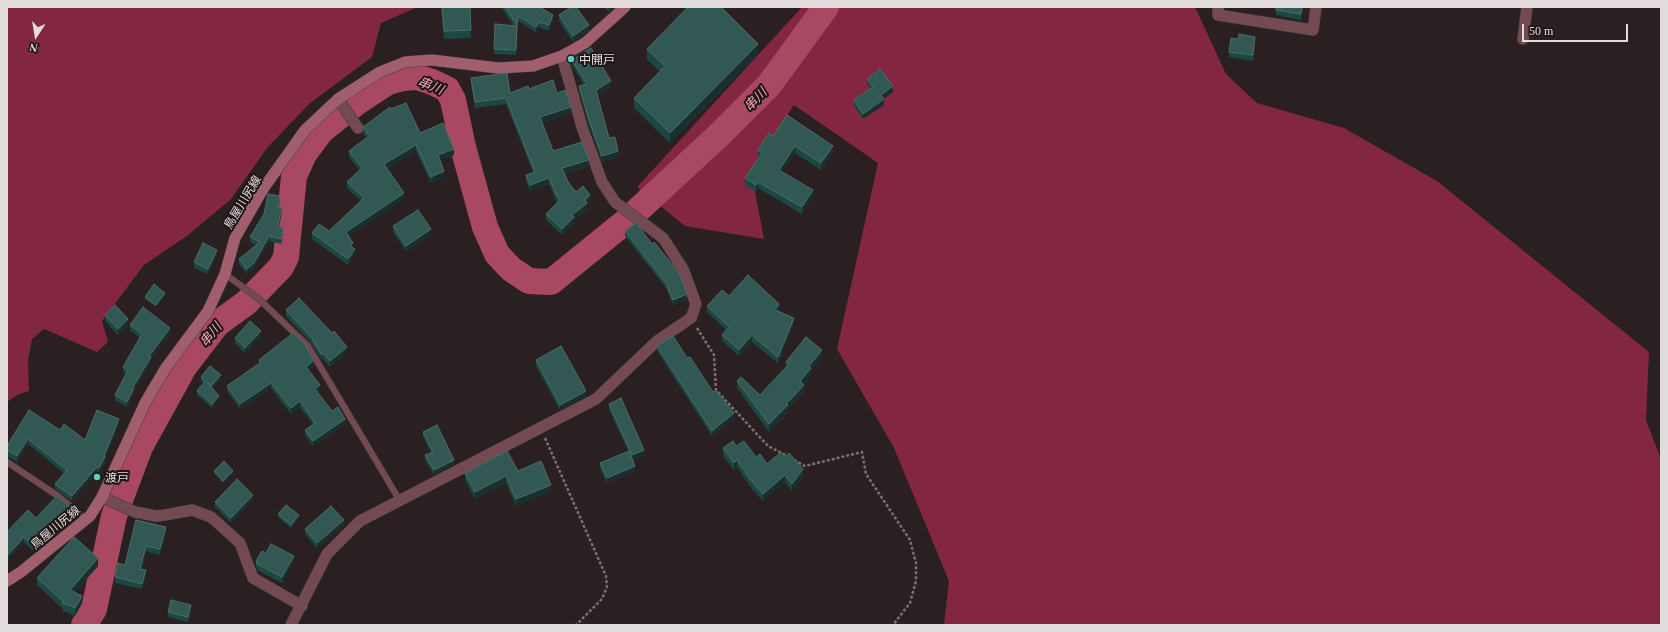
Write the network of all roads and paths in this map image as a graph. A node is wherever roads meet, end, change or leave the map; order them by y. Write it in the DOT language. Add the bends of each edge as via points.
graph roads {
  1 [pos="626,7"];
  2 [pos="1218,7"];
  3 [pos="1316,7"];
  4 [pos="1527,7"];
  5 [pos="1523,39"];
  6 [pos="562,56"];
  7 [pos="341,102"];
  8 [pos="358,128"];
  9 [pos="225,274"];
  10 [pos="691,318"];
  11 [pos="541,428"];
  12 [pos="7,462"];
  13 [pos="105,499"];
  14 [pos="401,501"];
  15 [pos="86,519"];
  16 [pos="7,581"];
  17 [pos="302,606"];
  18 [pos="292,625"];
  19 [pos="576,625"];
  20 [pos="893,625"];
  1 -- 6 [label="main road, 鳥屋川尻線" via="585,43"];
  2 -- 3 [label="street" via="1218,15 1313,30"];
  4 -- 5 [label="street"];
  6 -- 7 [label="main road, 鳥屋川尻線" via="533,66 498,68 432,60 405,62 380,72"];
  6 -- 10 [label="street" via="602,182 615,202 663,238 684,269 696,304"];
  7 -- 8 [label="street"];
  7 -- 9 [label="main road, 鳥屋川尻線" via="305,130 263,190 235,238"];
  9 -- 13 [label="main road, 鳥屋川尻線" via="208,311 165,369 145,403"];
  9 -- 14 [label="lane" via="259,299 308,346"];
  10 -- 11 [label="street" via="657,341 596,400"];
  10 -- 20 [label="path" via="714,355 716,390 768,446 805,466 862,452 866,474 910,540 916,563 916,581 910,603"];
  11 -- 14 [label="street"];
  11 -- 19 [label="path" via="606,576 607,587 602,599"];
  12 -- 15 [label="lane" via="58,496"];
  13 -- 15 [label="main road, 鳥屋川尻線"];
  13 -- 17 [label="street" via="135,512 156,516 192,510 211,517 240,543 253,578"];
  14 -- 17 [label="street" via="360,521 327,554"];
  15 -- 16 [label="main road, 鳥屋川尻線"];
  17 -- 18 [label="street"];
}
